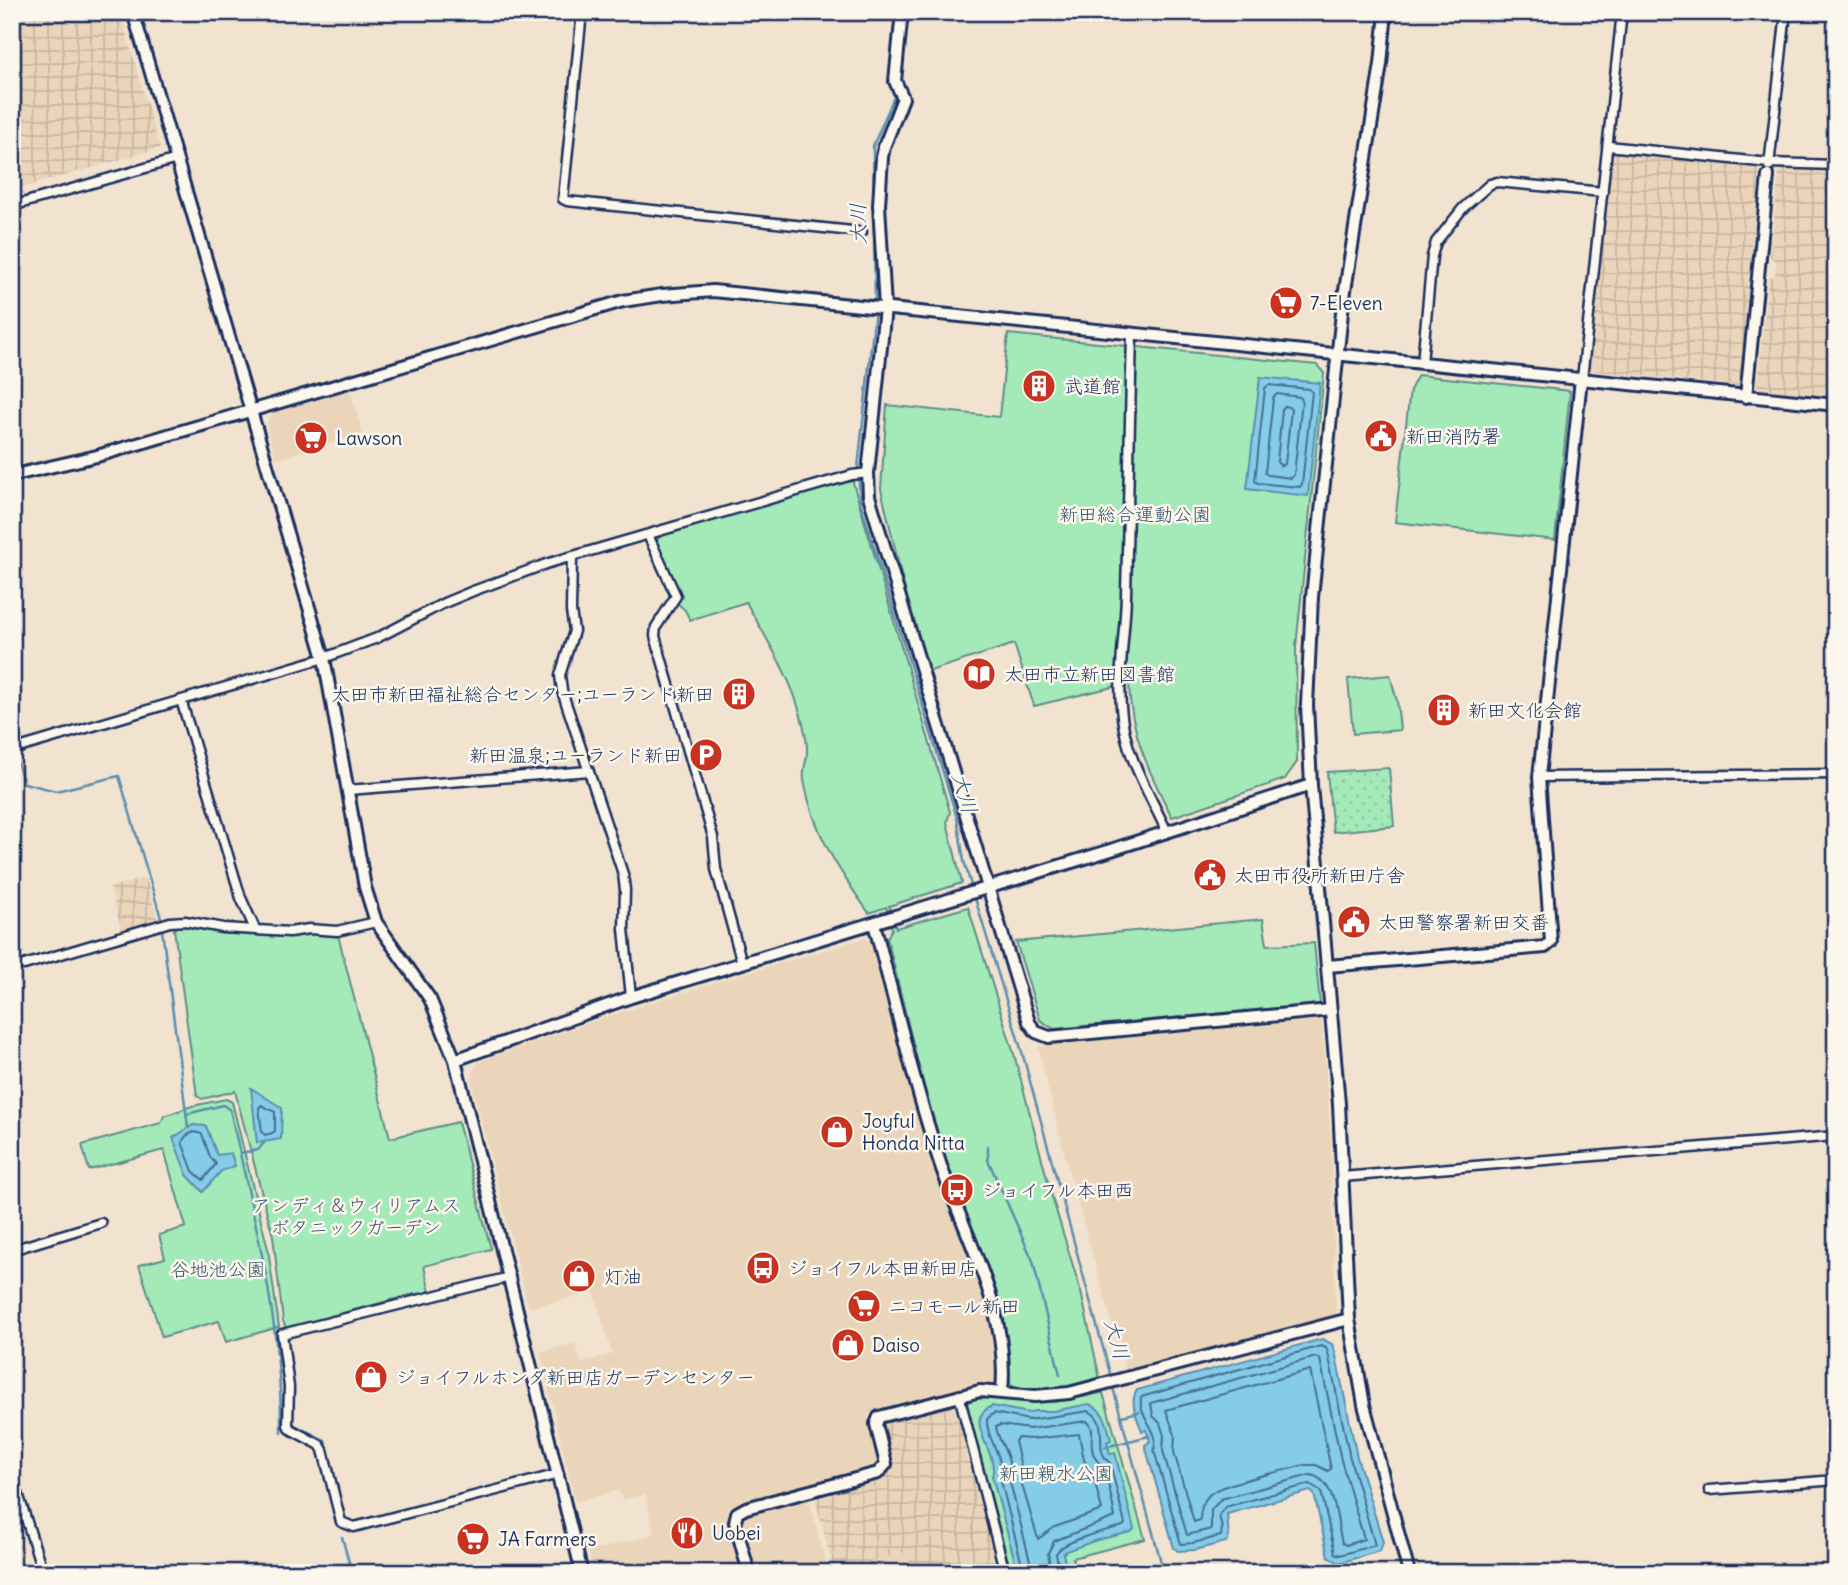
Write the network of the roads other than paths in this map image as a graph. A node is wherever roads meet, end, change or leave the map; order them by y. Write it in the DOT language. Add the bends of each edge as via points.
graph roads {
  1 [pos="133,12"];
  2 [pos="582,12"];
  3 [pos="902,12"];
  4 [pos="1387,12"];
  5 [pos="1622,12"];
  6 [pos="1786,12"];
  7 [pos="1608,146"];
  8 [pos="177,159"];
  9 [pos="1769,163"];
  10 [pos="1836,165"];
  11 [pos="1768,176"];
  12 [pos="1603,192"];
  13 [pos="12,206"];
  14 [pos="862,232"];
  15 [pos="877,307"];
  16 [pos="1132,333"];
  17 [pos="1338,354"];
  18 [pos="1422,363"];
  19 [pos="1581,379"];
  20 [pos="1746,397"];
  21 [pos="1836,405"];
  22 [pos="251,411"];
  23 [pos="867,473"];
  24 [pos="16,475"];
  25 [pos="648,535"];
  26 [pos="572,557"];
  27 [pos="324,658"];
  28 [pos="181,700"];
  29 [pos="12,735"];
  30 [pos="14,749"];
  31 [pos="589,771"];
  32 [pos="1836,774"];
  33 [pos="1539,777"];
  34 [pos="1311,785"];
  35 [pos="348,790"];
  36 [pos="1167,832"];
  37 [pos="984,889"];
  38 [pos="376,922"];
  39 [pos="874,923"];
  40 [pos="255,929"];
  41 [pos="742,963"];
  42 [pos="24,965"];
  43 [pos="1328,966"];
  44 [pos="631,998"];
  45 [pos="1331,1010"];
  46 [pos="455,1060"];
  47 [pos="1836,1136"];
  48 [pos="1342,1177"];
  49 [pos="101,1223"];
  50 [pos="12,1250"];
  51 [pos="510,1277"];
  52 [pos="1349,1319"];
  53 [pos="1002,1391"];
  54 [pos="959,1395"];
  55 [pos="12,1474"];
  56 [pos="559,1474"];
  57 [pos="1836,1480"];
  58 [pos="1709,1490"];
  59 [pos="43,1573"];
  60 [pos="582,1573"];
  61 [pos="749,1573"];
  62 [pos="1005,1573"];
  63 [pos="1409,1573"];
  1 -- 8 [label="street"];
  2 -- 14 [label="street" via="563,199"];
  3 -- 15 [label="street" via="895,80 904,98 884,147"];
  4 -- 17 [label="street"];
  5 -- 7 [label="street"];
  6 -- 9 [label="street"];
  7 -- 9 [label="street"];
  7 -- 12 [label="street"];
  8 -- 13 [label="street"];
  8 -- 22 [label="street"];
  9 -- 10 [label="street"];
  9 -- 11 [label="street"];
  11 -- 20 [label="street"];
  12 -- 18 [label="street" via="1497,182 1463,208 1442,233 1432,256"];
  12 -- 19 [label="street"];
  15 -- 16 [label="street"];
  15 -- 22 [label="street" via="713,291 623,301"];
  15 -- 23 [label="street"];
  16 -- 17 [label="street"];
  16 -- 36 [label="street" via="1122,713 1137,768"];
  17 -- 18 [label="street"];
  17 -- 34 [label="street" via="1308,649"];
  18 -- 19 [label="street"];
  19 -- 20 [label="street"];
  19 -- 33 [label="street"];
  20 -- 21 [label="street"];
  22 -- 24 [label="street"];
  22 -- 27 [label="street"];
  23 -- 25 [label="street"];
  23 -- 37 [label="street" via="877,525"];
  25 -- 26 [label="street"];
  25 -- 41 [label="street" via="676,596 655,636 713,837 716,869"];
  26 -- 27 [label="street" via="473,591"];
  26 -- 31 [label="street" via="574,631 561,683"];
  27 -- 28 [label="street"];
  27 -- 35 [label="street"];
  28 -- 30 [label="street"];
  28 -- 40 [label="street" via="241,898"];
  29 -- 30 [label="street"];
  31 -- 35 [label="street"];
  31 -- 44 [label="street" via="623,873"];
  32 -- 33 [label="street"];
  33 -- 43 [label="street" via="1549,945"];
  34 -- 36 [label="street"];
  34 -- 43 [label="street"];
  35 -- 38 [label="street"];
  36 -- 37 [label="street"];
  37 -- 39 [label="street"];
  37 -- 45 [label="street" via="1029,1022 1042,1035"];
  38 -- 40 [label="street" via="337,931"];
  38 -- 46 [label="street" via="430,999"];
  39 -- 41 [label="street"];
  39 -- 53 [label="street" via="933,1139 991,1299 1002,1349"];
  40 -- 42 [label="street" via="170,922"];
  41 -- 44 [label="street"];
  43 -- 45 [label="street"];
  44 -- 46 [label="street"];
  45 -- 48 [label="street"];
  46 -- 51 [label="street"];
  47 -- 48 [label="street"];
  48 -- 52 [label="street"];
  49 -- 50 [label="street"];
  51 -- 56 [label="street"];
  51 -- 56 [label="street" via="282,1334 288,1425 323,1450 341,1522 347,1526"];
  52 -- 53 [label="street" via="1053,1396"];
  52 -- 63 [label="street" via="1364,1405"];
  53 -- 54 [label="street"];
  54 -- 61 [label="street" via="876,1419 886,1464 878,1473 740,1510 735,1522"];
  54 -- 62 [label="street"];
  55 -- 59 [label="street"];
  56 -- 60 [label="street"];
  57 -- 58 [label="street"];
}
